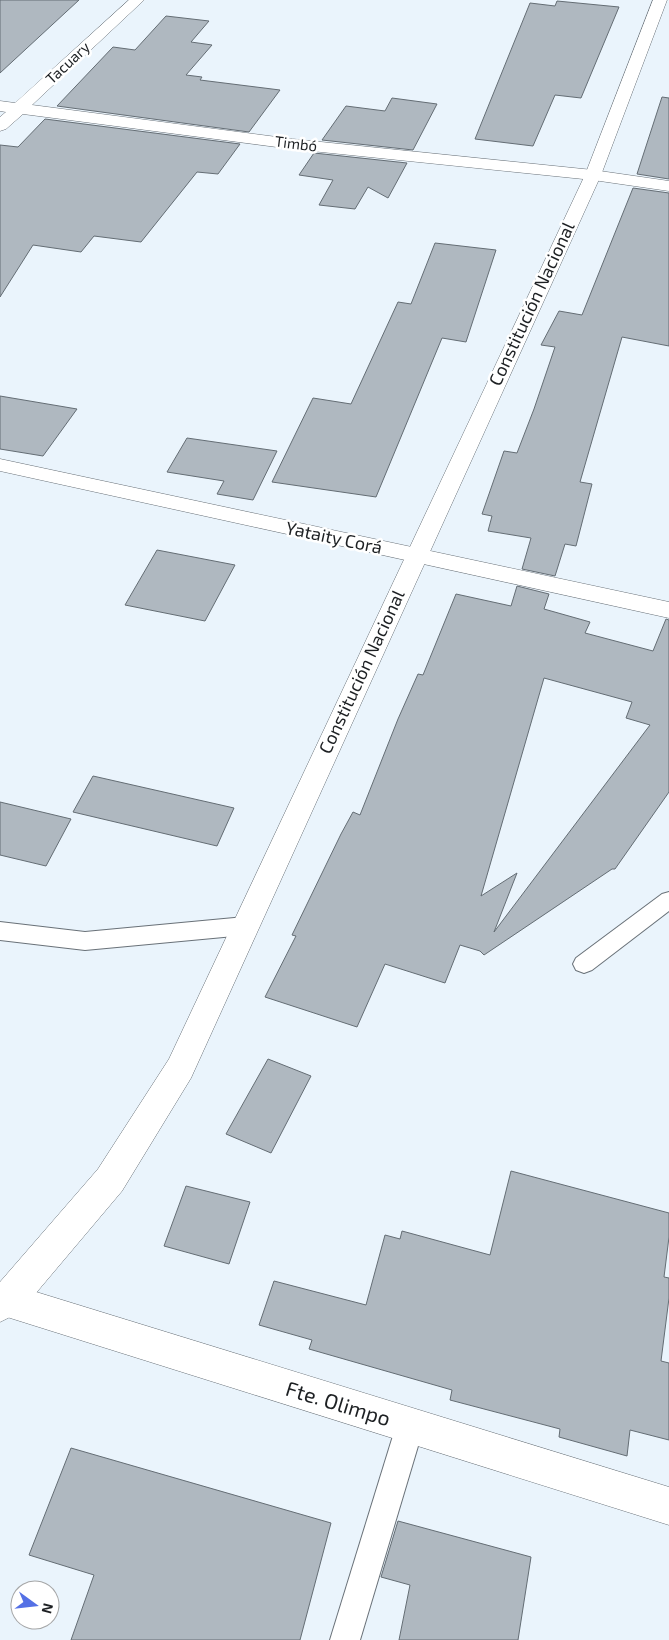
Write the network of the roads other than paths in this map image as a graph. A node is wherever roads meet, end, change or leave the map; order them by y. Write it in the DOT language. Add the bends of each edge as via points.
graph roads {
  1 [pos="137,0"];
  2 [pos="660,0"];
  3 [pos="0,106"];
  4 [pos="19,108"];
  5 [pos="0,126"];
  6 [pos="592,175"];
  7 [pos="669,186"];
  8 [pos="0,465"];
  9 [pos="415,556"];
  10 [pos="669,610"];
  11 [pos="669,900"];
  12 [pos="245,926"];
  13 [pos="0,930"];
  14 [pos="584,964"];
  15 [pos="4,1303"];
  16 [pos="410,1426"];
  17 [pos="669,1506"];
  18 [pos="345,1640"];
  1 -- 4 [label="street, Tacuary"];
  2 -- 6 [label="street, Constitución Nacional"];
  3 -- 4 [label="street, Timbó"];
  4 -- 5 [label="street, Tacuary"];
  4 -- 6 [label="street, Timbó" via="292,144"];
  6 -- 7 [label="street, Timbó"];
  6 -- 9 [label="street, Constitución Nacional"];
  8 -- 9 [label="street, Yataity Corá"];
  9 -- 10 [label="street, Yataity Corá"];
  9 -- 12 [label="street, Constitución Nacional"];
  11 -- 14 [label="lane"];
  12 -- 13 [label="lane" via="85,941"];
  12 -- 15 [label="street, Constitución Nacional" via="180,1068 110,1180"];
  15 -- 16 [label="street, Fte. Olimpo"];
  16 -- 17 [label="street, Fte. Olimpo"];
  16 -- 18 [label="lane"];
}
